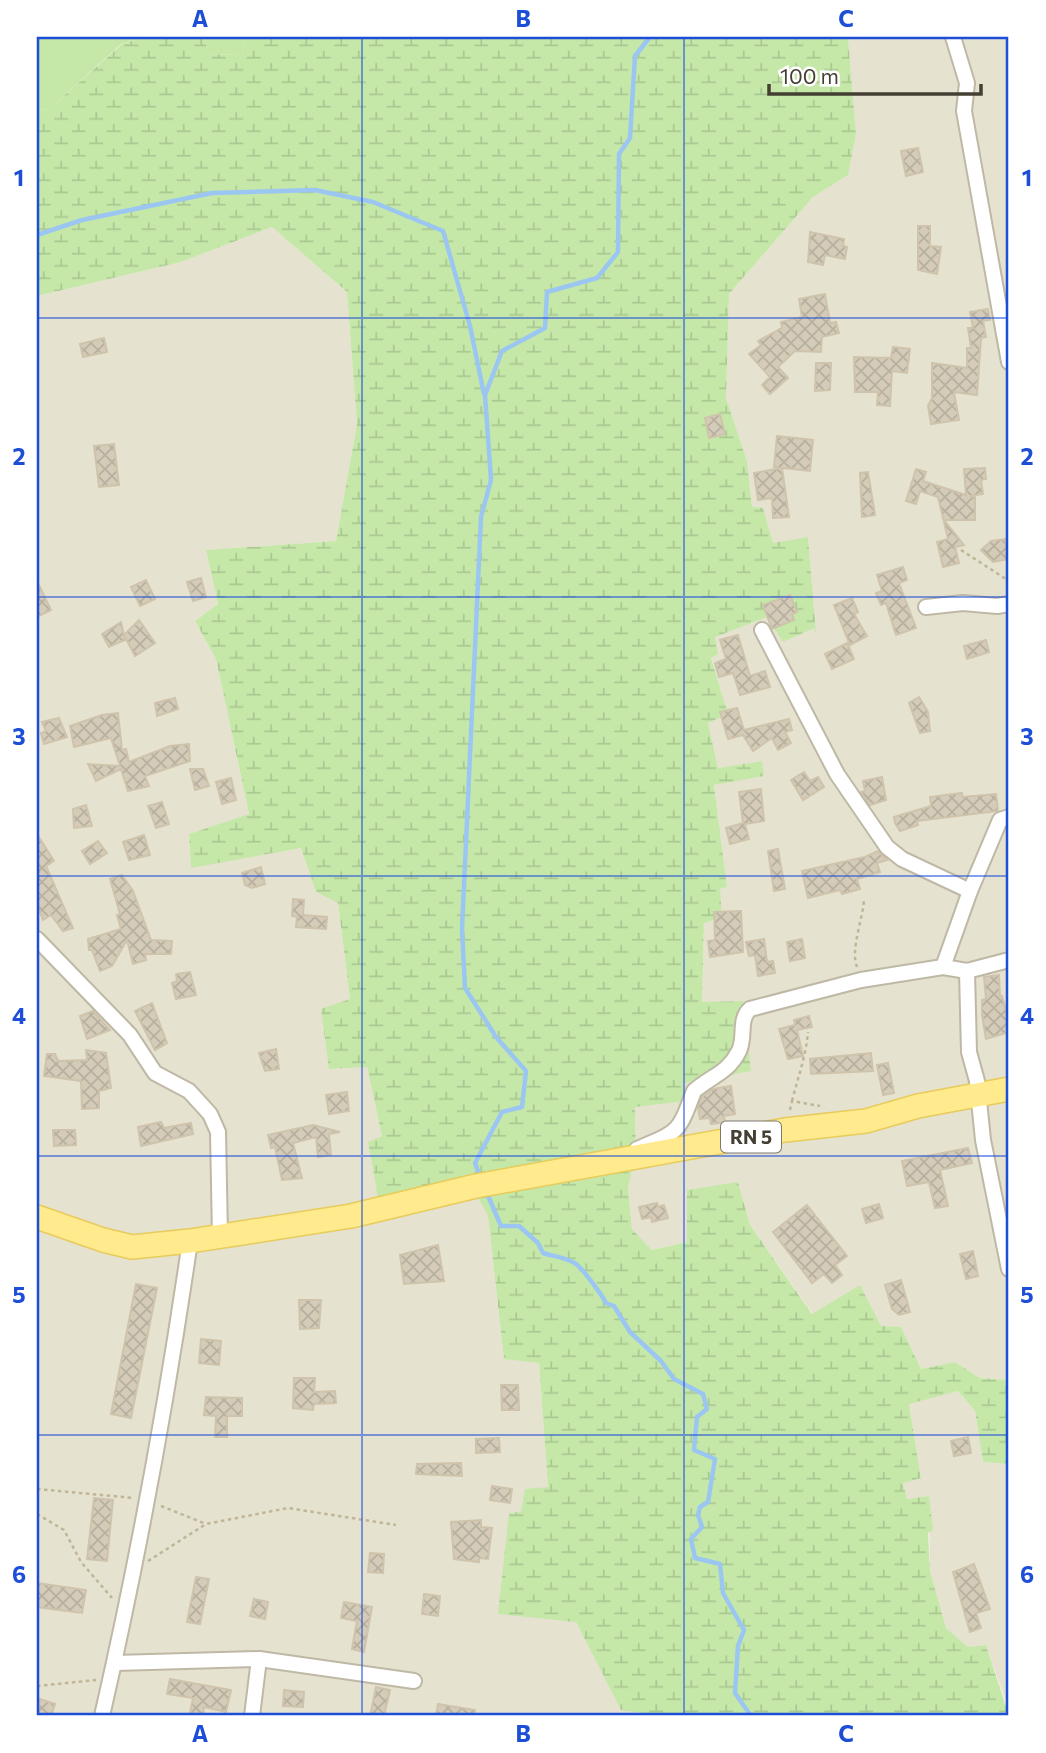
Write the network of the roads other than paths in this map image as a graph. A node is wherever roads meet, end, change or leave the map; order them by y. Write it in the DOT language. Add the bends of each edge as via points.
graph roads {
  1 [pos="953,37"];
  2 [pos="1009,362"];
  3 [pos="1009,604"];
  4 [pos="926,607"];
  5 [pos="762,630"];
  6 [pos="1009,817"];
  7 [pos="970,891"];
  8 [pos="37,939"];
  9 [pos="1009,960"];
  10 [pos="943,967"];
  11 [pos="967,971"];
  12 [pos="1009,1089"];
  13 [pos="978,1095"];
  14 [pos="606,1163"];
  15 [pos="37,1218"];
  16 [pos="219,1237"];
  17 [pos="190,1241"];
  18 [pos="1009,1269"];
  19 [pos="259,1660"];
  20 [pos="116,1663"];
  21 [pos="414,1681"];
  22 [pos="102,1716"];
  23 [pos="252,1716"];
  1 -- 2 [label="street" via="967,83 964,111"];
  3 -- 4 [label="street"];
  5 -- 7 [label="street" via="837,774 887,847 902,859"];
  6 -- 7 [label="street" via="1000,820"];
  7 -- 10 [label="street"];
  8 -- 16 [label="street" via="130,1035 155,1073 189,1090 209,1114 218,1132"];
  9 -- 11 [label="street"];
  10 -- 11 [label="street"];
  10 -- 14 [label="street" via="861,980 747,1011 739,1050 727,1070 694,1091 688,1114 674,1133"];
  11 -- 13 [label="street" via="969,1052"];
  12 -- 13 [label="main road, RN 5"];
  13 -- 14 [label="main road, RN 5" via="866,1121 785,1130"];
  13 -- 18 [label="street"];
  14 -- 16 [label="main road, RN 5" via="351,1216"];
  15 -- 17 [label="main road, RN 5" via="132,1247"];
  16 -- 17 [label="main road, RN 5"];
  17 -- 20 [label="street" via="171,1373"];
  19 -- 20 [label="street"];
  19 -- 21 [label="street"];
  19 -- 23 [label="street"];
  20 -- 22 [label="street"];
}
